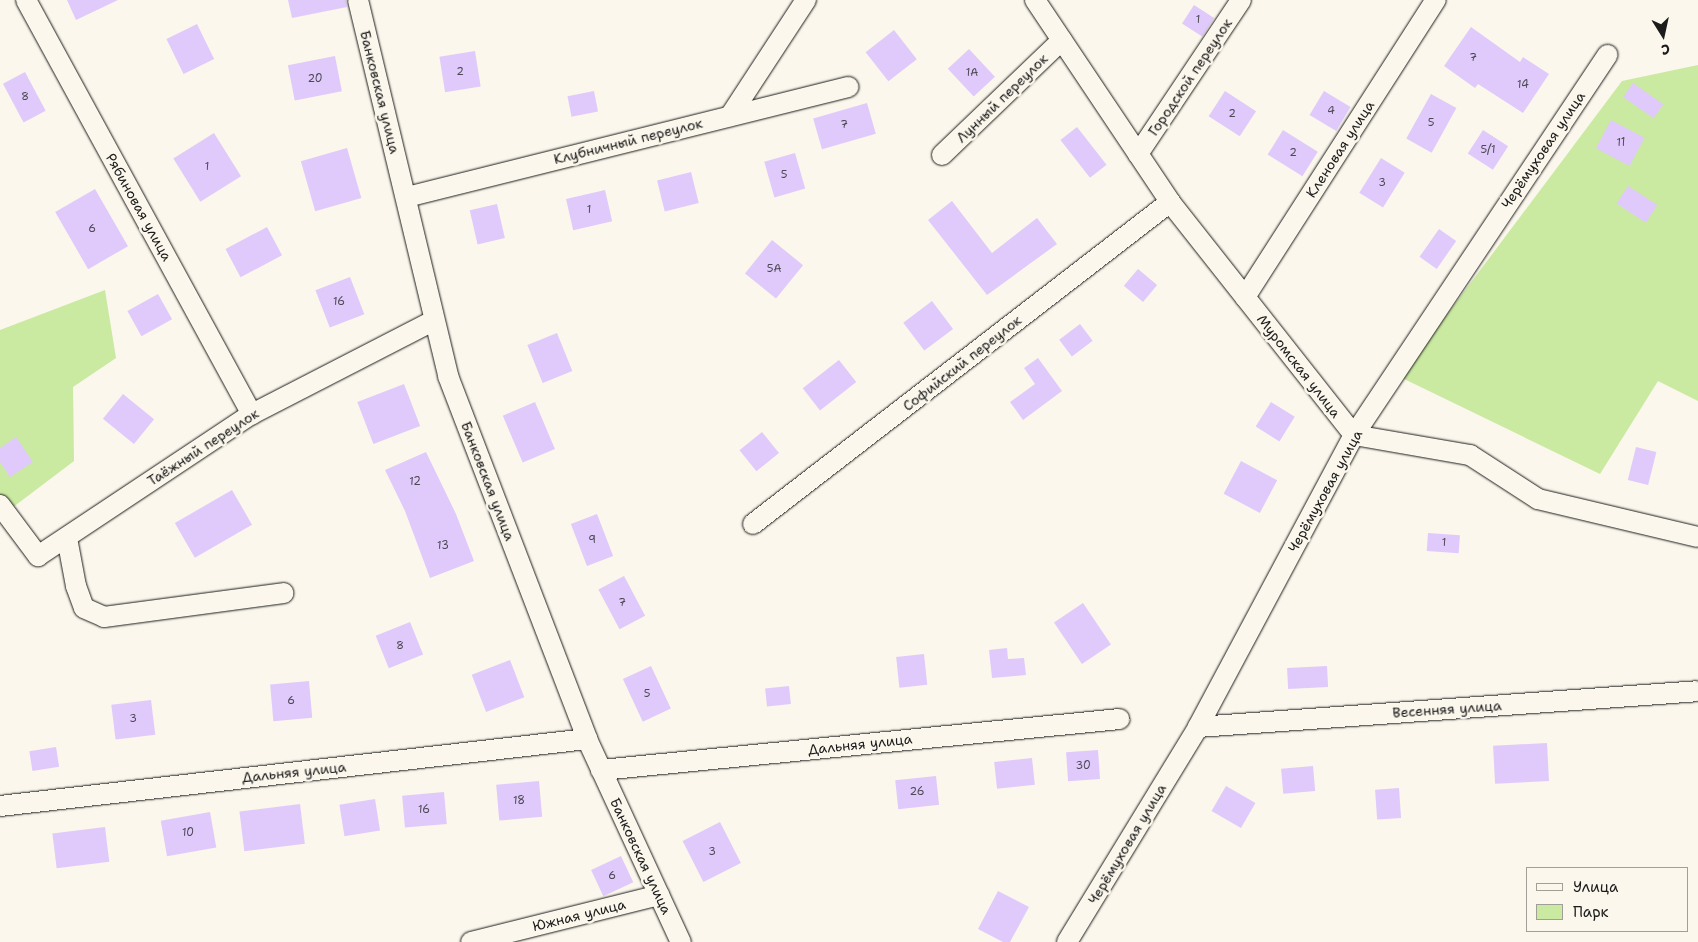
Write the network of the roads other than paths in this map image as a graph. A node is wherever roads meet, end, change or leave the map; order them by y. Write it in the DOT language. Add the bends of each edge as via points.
graph roads {
  1 [pos="26,0"];
  2 [pos="358,0"];
  3 [pos="806,0"];
  4 [pos="1037,0"];
  5 [pos="1242,0"];
  6 [pos="1436,0"];
  7 [pos="1062,40"];
  8 [pos="1606,55"];
  9 [pos="848,87"];
  10 [pos="730,116"];
  11 [pos="1138,154"];
  12 [pos="942,155"];
  13 [pos="407,197"];
  14 [pos="1170,202"];
  15 [pos="1245,297"];
  16 [pos="433,321"];
  17 [pos="252,414"];
  18 [pos="1354,435"];
  19 [pos="0,505"];
  20 [pos="753,524"];
  21 [pos="1698,537"];
  22 [pos="67,538"];
  23 [pos="283,593"];
  24 [pos="1696,691"];
  25 [pos="1120,718"];
  26 [pos="1198,727"];
  27 [pos="587,739"];
  28 [pos="601,770"];
  29 [pos="0,806"];
  30 [pos="659,895"];
  31 [pos="471,942"];
  32 [pos="681,942"];
  33 [pos="1068,942"];
  1 -- 17 [label="street, Рябиновая улица"];
  2 -- 13 [label="street, Банковская улица"];
  3 -- 10 [label="street"];
  4 -- 7 [label="street, Муромская улица"];
  5 -- 11 [label="street, Городской переулок"];
  6 -- 15 [label="street, Кленовая улица"];
  7 -- 11 [label="street, Муромская улица"];
  7 -- 12 [label="street, Лунный переулок"];
  8 -- 18 [label="street, Черёмуховая улица"];
  9 -- 10 [label="street, Клубничный переулок"];
  10 -- 13 [label="street, Клубничный переулок"];
  11 -- 14 [label="street, Муромская улица"];
  13 -- 16 [label="street, Банковская улица"];
  14 -- 15 [label="street, Муромская улица"];
  14 -- 20 [label="street, Софийский переулок"];
  15 -- 18 [label="street, Муромская улица"];
  16 -- 17 [label="street, Таёжный переулок"];
  16 -- 27 [label="street, Банковская улица" via="448,376"];
  17 -- 22 [label="street, Таёжный переулок"];
  18 -- 21 [label="street" via="1470,455 1538,499"];
  18 -- 26 [label="street, Черёмуховая улица"];
  19 -- 22 [label="street, Таёжный переулок" via="38,556"];
  22 -- 23 [label="street" via="76,586 84,608 104,617"];
  24 -- 26 [label="street, Весенняя улица"];
  25 -- 28 [label="street, Дальняя улица"];
  26 -- 33 [label="street, Черёмуховая улица"];
  27 -- 28 [label="street, Банковская улица"];
  27 -- 29 [label="street, Дальняя улица"];
  28 -- 30 [label="street, Банковская улица"];
  30 -- 31 [label="street, Южная улица"];
  30 -- 32 [label="street, Банковская улица"];
}
